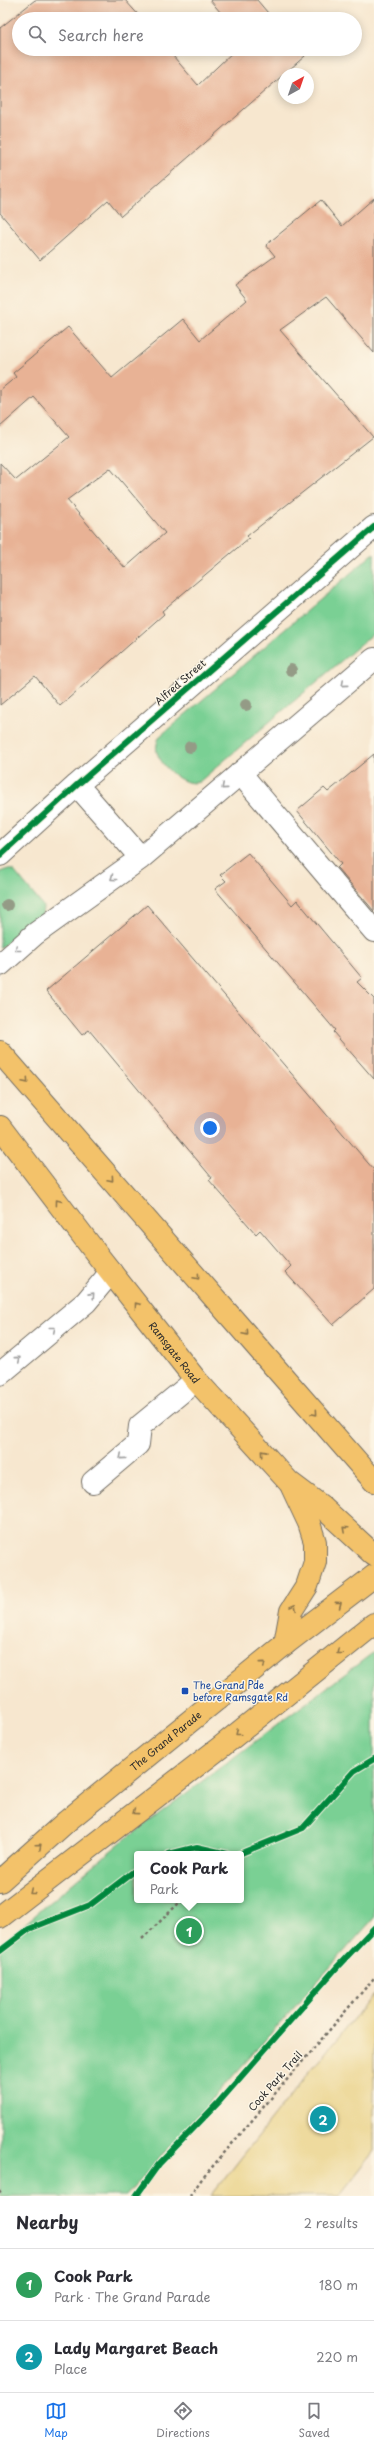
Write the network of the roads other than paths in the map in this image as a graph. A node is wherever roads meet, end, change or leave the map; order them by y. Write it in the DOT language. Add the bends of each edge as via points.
graph roads {
  1 [pos="374,527"];
  2 [pos="374,659"];
  3 [pos="240,773"];
  4 [pos="77,785"];
  5 [pos="0,855"];
  6 [pos="141,858"];
  7 [pos="374,931"];
  8 [pos="0,965"];
  9 [pos="0,1052"];
  10 [pos="0,1127"];
  11 [pos="111,1272"];
  12 [pos="0,1374"];
  13 [pos="196,1380"];
  14 [pos="374,1481"];
  15 [pos="93,1482"];
  16 [pos="289,1482"];
  17 [pos="374,1555"];
  18 [pos="374,1576"];
  19 [pos="374,1624"];
  20 [pos="286,1644"];
  21 [pos="0,1881"];
  22 [pos="0,1917"];
  1 -- 4 [label="street, Alfred Street"];
  2 -- 3 [label="street, one-way"];
  3 -- 6 [label="street, one-way"];
  3 -- 7 [label="street"];
  4 -- 5 [label="street, Alfred Street"];
  4 -- 6 [label="street"];
  6 -- 8 [label="street, one-way" via="35,934"];
  9 -- 14 [label="main road, one-way"];
  11 -- 10 [label="main road, Ramsgate Road, one-way"];
  12 -- 11 [label="street, one-way" via="86,1302"];
  13 -- 11 [label="main road, Ramsgate Road, one-way"];
  13 -- 15 [label="street, one-way" via="140,1426 138,1444"];
  16 -- 13 [label="main road, Ramsgate Road, one-way"];
  17 -- 16 [label="main road, Ramsgate Road, one-way" via="321,1506"];
  20 -- 16 [label="main road, one-way" via="291,1611 307,1586 315,1562 315,1542 311,1529"];
  20 -- 18 [label="main road, The Grand Parade, one-way"];
  19 -- 22 [label="main road, one-way" via="222,1746"];
  21 -- 20 [label="main road, The Grand Parade, one-way" via="67,1821"];
}
